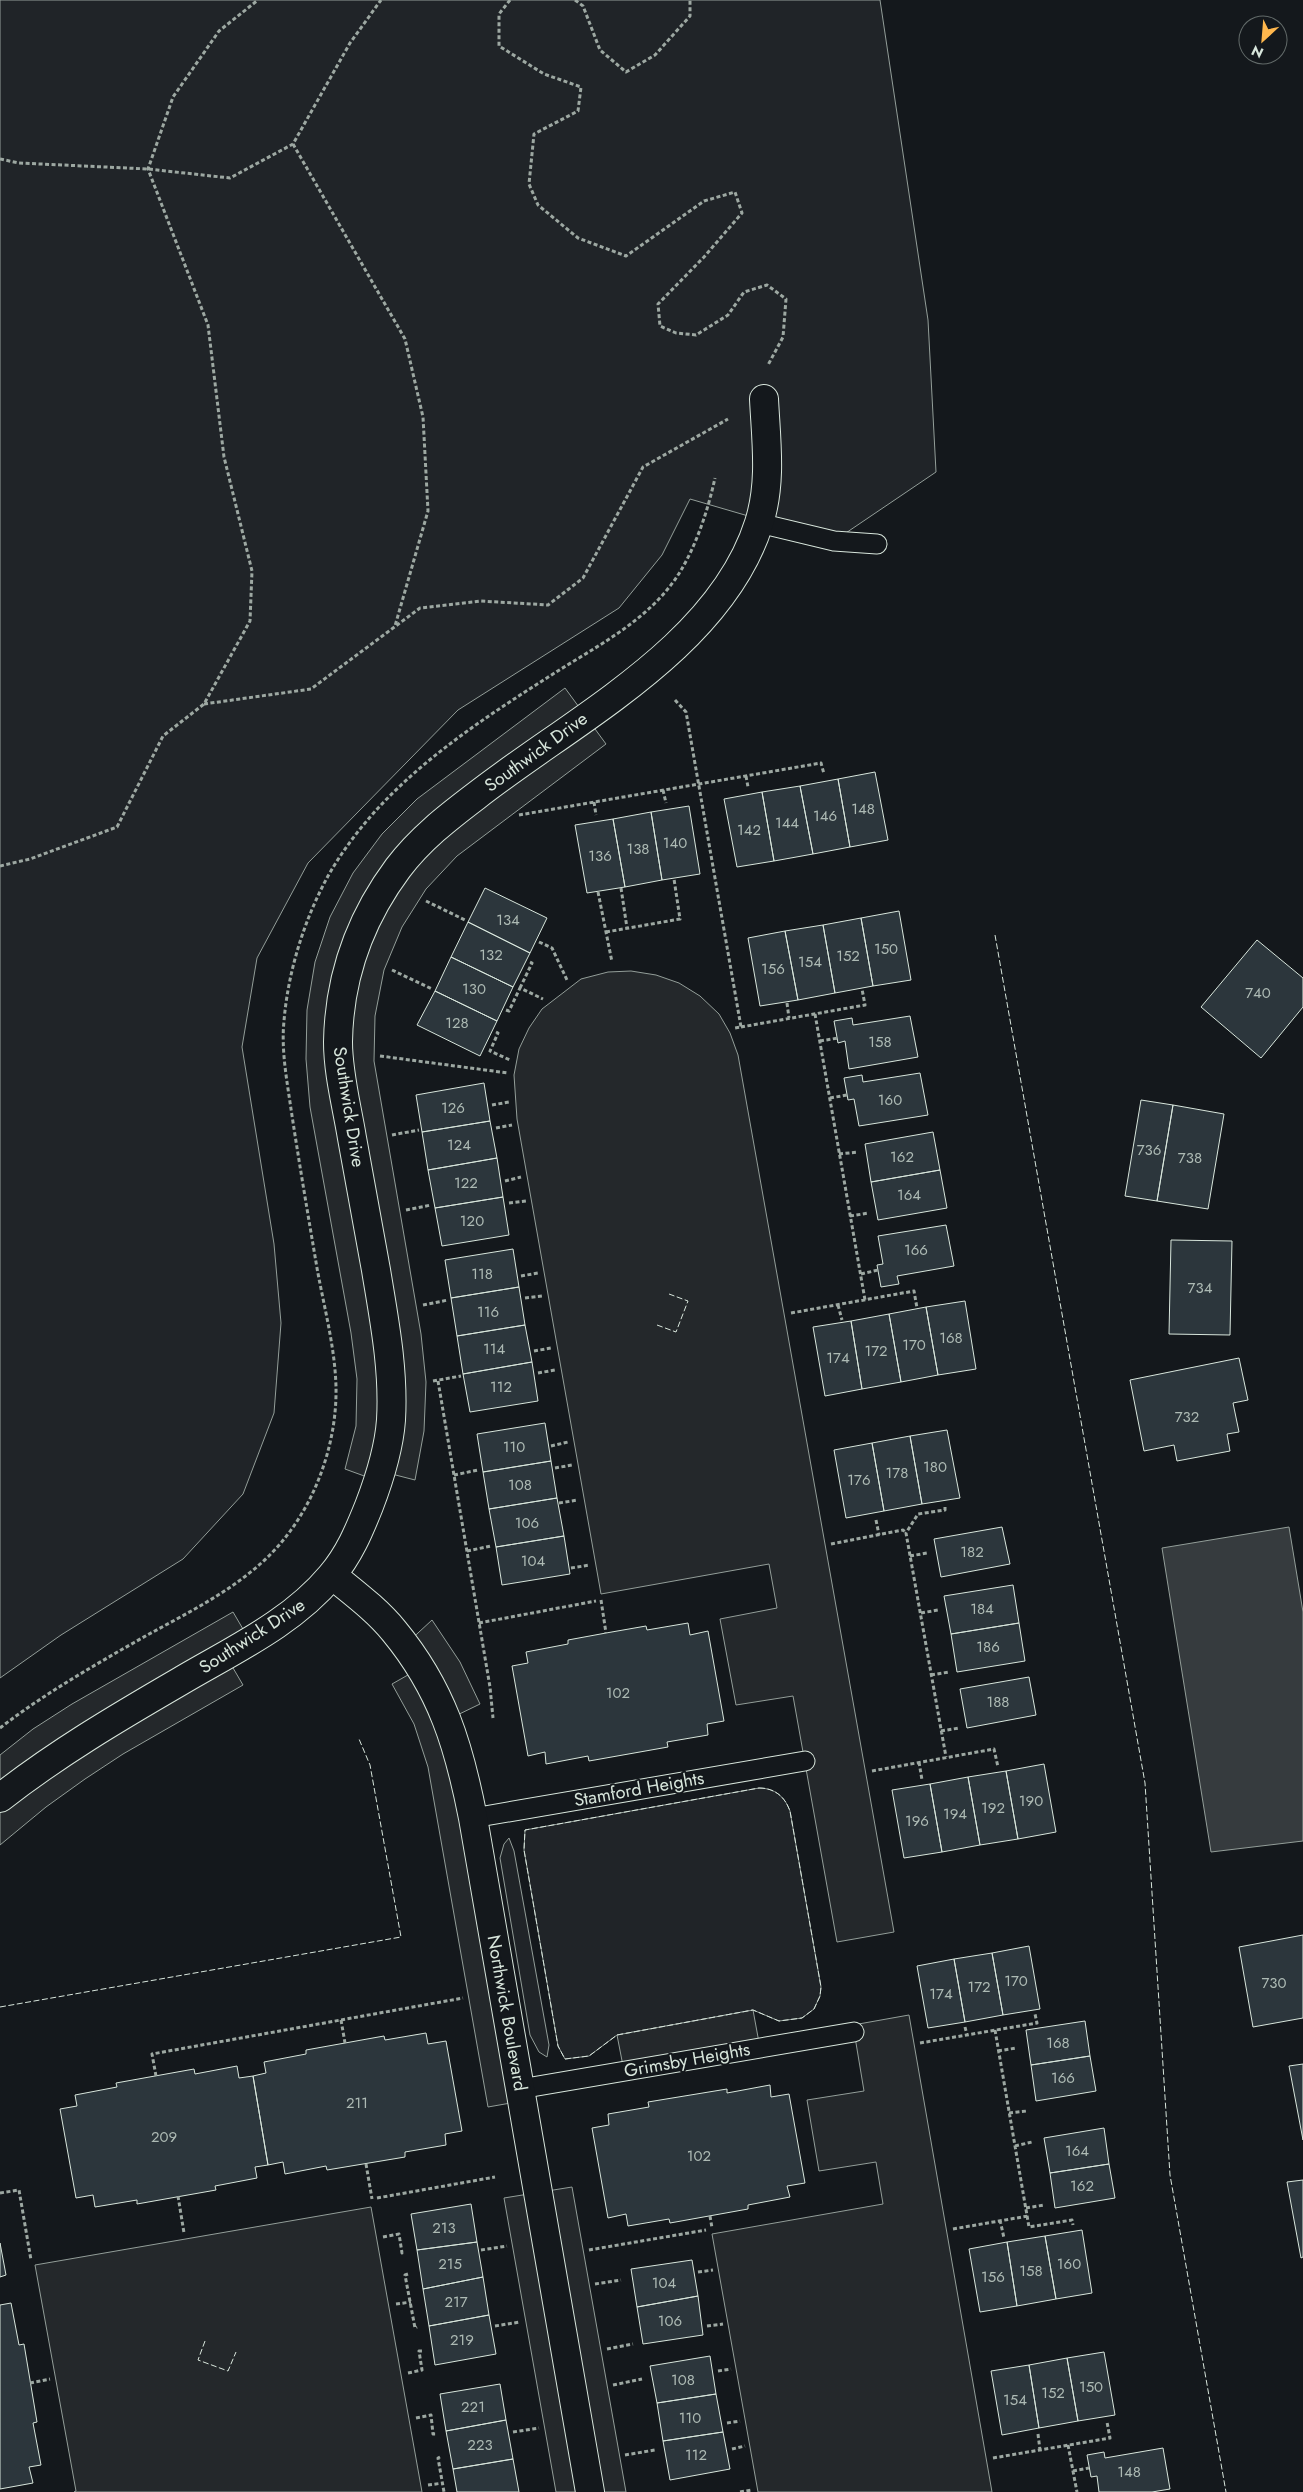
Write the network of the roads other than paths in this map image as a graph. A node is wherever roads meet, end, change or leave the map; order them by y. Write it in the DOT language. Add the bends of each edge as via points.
graph roads {
  1 [pos="764,399"];
  2 [pos="759,524"];
  3 [pos="877,544"];
  4 [pos="332,1575"];
  5 [pos="805,1760"];
  6 [pos="0,1798"];
  7 [pos="473,1818"];
  8 [pos="854,2032"];
  9 [pos="520,2089"];
  10 [pos="590,2492"];
  1 -- 2 [label="street, Southwick Drive" via="768,465"];
  2 -- 3 [label="lane" via="834,541"];
  2 -- 4 [label="street, Southwick Drive" via="740,564 692,631 663,658 429,832 398,868 373,906 353,950 342,994 338,1044 385,1324 391,1424 377,1485 354,1544"];
  4 -- 6 [label="street, Southwick Drive" via="306,1602 261,1634 44,1764"];
  4 -- 7 [label="street, Northwick Boulevard" via="394,1630 422,1667 440,1700 455,1742"];
  5 -- 7 [label="lane, Stamford Heights"];
  7 -- 9 [label="street, Northwick Boulevard"];
  8 -- 9 [label="lane, Grimsby Heights"];
  9 -- 10 [label="street, Northwick Boulevard"];
}
